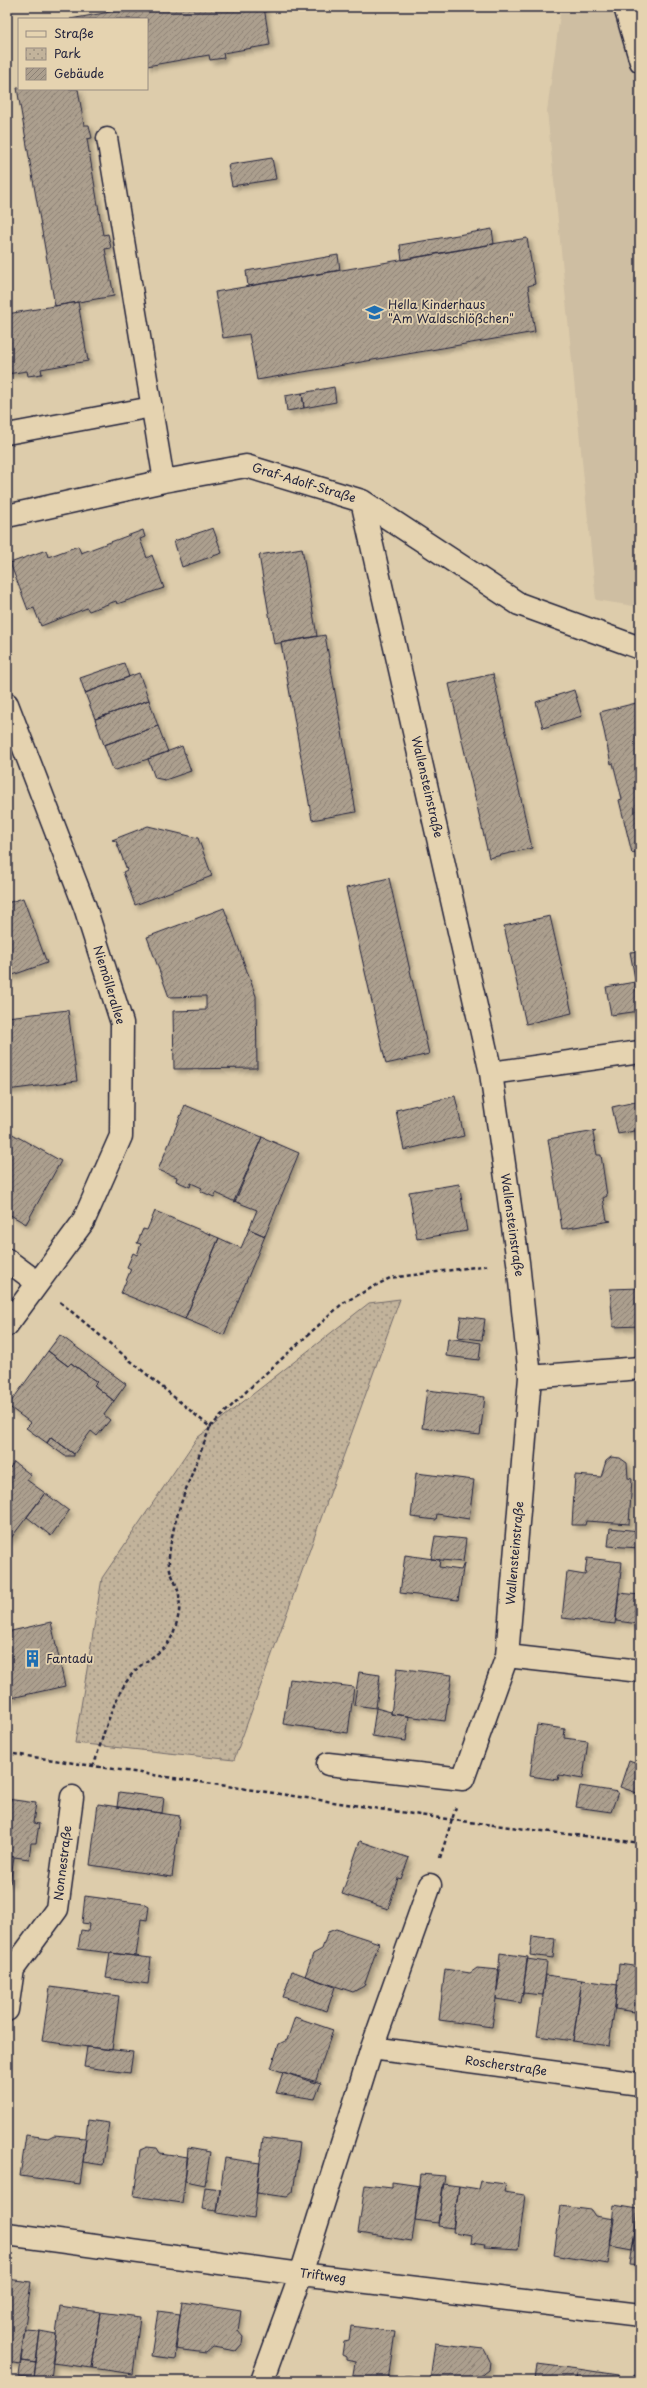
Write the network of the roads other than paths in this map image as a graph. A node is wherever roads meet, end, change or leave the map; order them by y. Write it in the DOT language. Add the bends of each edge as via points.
graph roads {
  1 [pos="624,7"];
  2 [pos="640,62"];
  3 [pos="107,138"];
  4 [pos="152,408"];
  5 [pos="7,434"];
  6 [pos="164,481"];
  7 [pos="362,500"];
  8 [pos="7,516"];
  9 [pos="640,648"];
  10 [pos="7,704"];
  11 [pos="640,1052"];
  12 [pos="491,1074"];
  13 [pos="7,1260"];
  14 [pos="38,1283"];
  15 [pos="7,1325"];
  16 [pos="640,1368"];
  17 [pos="530,1377"];
  18 [pos="507,1656"];
  19 [pos="640,1671"];
  20 [pos="328,1764"];
  21 [pos="72,1797"];
  22 [pos="430,1885"];
  23 [pos="7,2010"];
  24 [pos="372,2048"];
  25 [pos="640,2084"];
  26 [pos="7,2234"];
  27 [pos="301,2274"];
  28 [pos="640,2315"];
  29 [pos="262,2381"];
  1 -- 2 [label="lane"];
  3 -- 4 [label="lane"];
  4 -- 5 [label="lane"];
  4 -- 6 [label="lane"];
  6 -- 7 [label="street, Graf-Adolf-Straße" via="246,466"];
  6 -- 8 [label="street, Graf-Adolf-Straße"];
  7 -- 9 [label="street, Graf-Adolf-Straße" via="519,604"];
  7 -- 12 [label="street, Wallensteinstraße"];
  10 -- 14 [label="street, Niemöllerallee" via="85,907 122,1023 121,1136 83,1222"];
  11 -- 12 [label="street"];
  12 -- 17 [label="street, Wallensteinstraße" via="518,1262"];
  13 -- 14 [label="street"];
  14 -- 15 [label="street, Niemöllerallee"];
  16 -- 17 [label="street"];
  17 -- 18 [label="street, Wallensteinstraße"];
  18 -- 19 [label="street"];
  18 -- 20 [label="street, Wallensteinstraße" via="463,1779"];
  21 -- 23 [label="street, Nonnestraße" via="58,1909 13,1970"];
  22 -- 24 [label="street"];
  24 -- 25 [label="street, Roscherstraße"];
  24 -- 27 [label="street"];
  26 -- 27 [label="street, Triftweg"];
  27 -- 28 [label="street, Triftweg"];
  27 -- 29 [label="street"];
}
